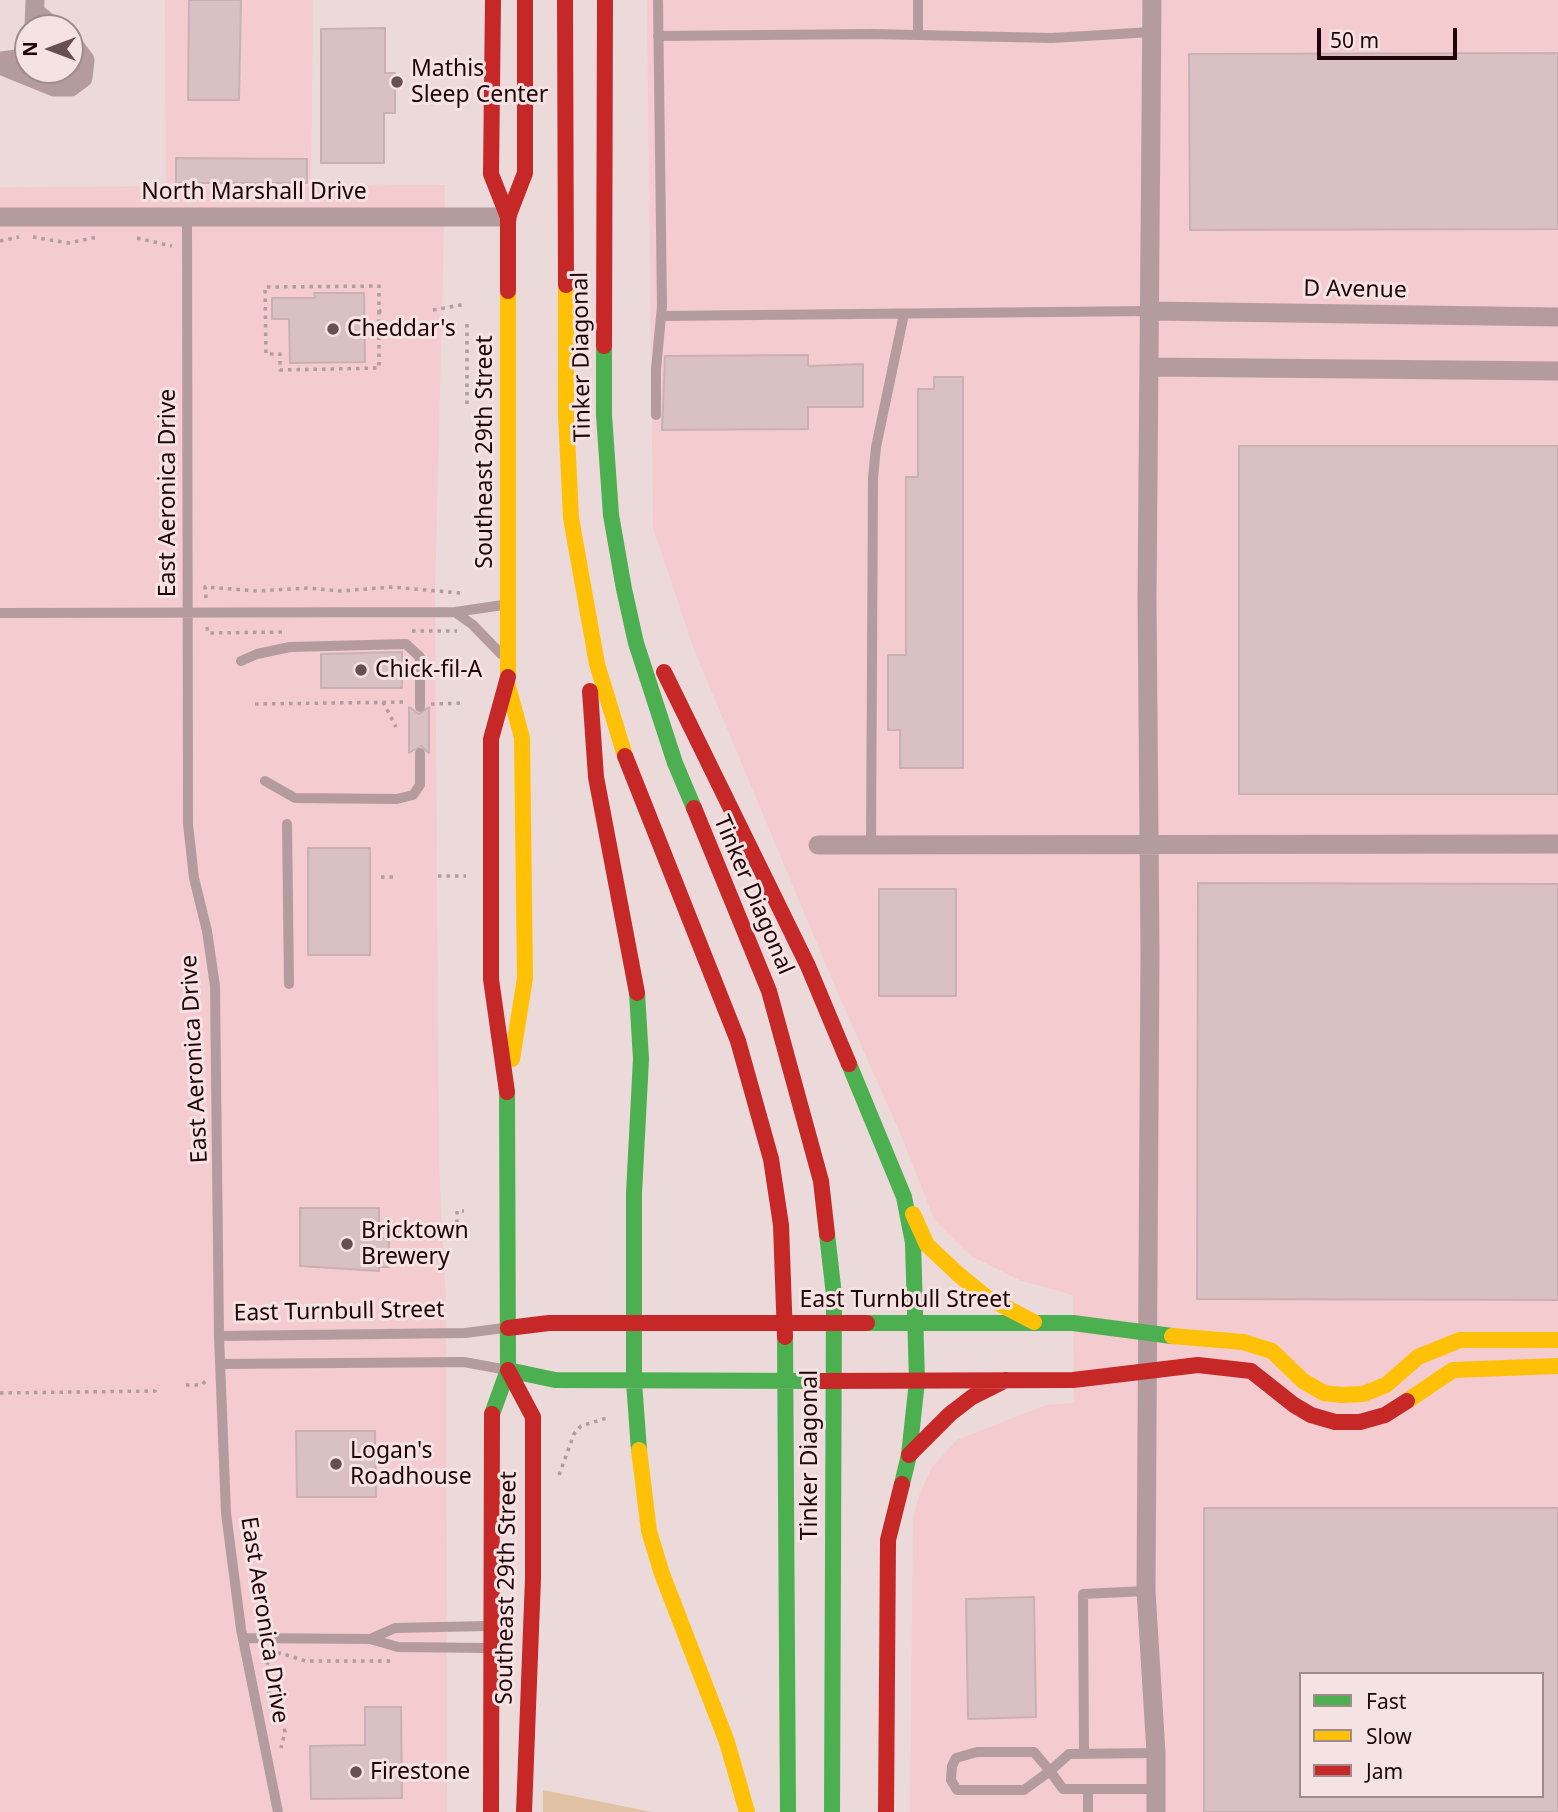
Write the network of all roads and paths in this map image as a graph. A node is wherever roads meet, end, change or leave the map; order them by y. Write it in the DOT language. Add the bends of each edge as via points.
graph roads {
  1 [pos="493,0"];
  2 [pos="525,0"];
  3 [pos="565,0"];
  4 [pos="605,0"];
  5 [pos="658,0"];
  6 [pos="918,0"];
  7 [pos="1152,0"];
  8 [pos="1152,32"];
  9 [pos="918,35"];
  10 [pos="658,36"];
  11 [pos="47,84"];
  12 [pos="75,84"];
  13 [pos="0,217"];
  14 [pos="187,217"];
  15 [pos="508,217"];
  16 [pos="111,237"];
  17 [pos="124,238"];
  18 [pos="0,241"];
  19 [pos="172,246"];
  20 [pos="466,304"];
  21 [pos="433,310"];
  22 [pos="381,311"];
  23 [pos="1152,311"];
  24 [pos="904,314"];
  25 [pos="661,316"];
  26 [pos="1558,317"];
  27 [pos="467,324"];
  28 [pos="1151,367"];
  29 [pos="1558,371"];
  30 [pos="467,406"];
  31 [pos="656,415"];
  32 [pos="624,589"];
  33 [pos="583,595"];
  34 [pos="507,605"];
  35 [pos="187,612"];
  36 [pos="455,612"];
  37 [pos="0,614"];
  38 [pos="241,662"];
  39 [pos="508,662"];
  40 [pos="508,686"];
  41 [pos="383,702"];
  42 [pos="464,703"];
  43 [pos="255,704"];
  44 [pos="420,706"];
  45 [pos="396,727"];
  46 [pos="420,752"];
  47 [pos="265,780"];
  48 [pos="287,824"];
  49 [pos="1558,844"];
  50 [pos="818,845"];
  51 [pos="871,845"];
  52 [pos="1148,845"];
  53 [pos="438,876"];
  54 [pos="381,877"];
  55 [pos="398,877"];
  56 [pos="468,877"];
  57 [pos="289,984"];
  58 [pos="507,1092"];
  59 [pos="904,1197"];
  60 [pos="464,1211"];
  61 [pos="446,1229"];
  62 [pos="1034,1322"];
  63 [pos="634,1323"];
  64 [pos="918,1323"];
  65 [pos="508,1328"];
  66 [pos="1148,1334"];
  67 [pos="219,1336"];
  68 [pos="1558,1340"];
  69 [pos="220,1364"];
  70 [pos="1558,1366"];
  71 [pos="508,1370"];
  72 [pos="1148,1371"];
  73 [pos="1006,1380"];
  74 [pos="206,1381"];
  75 [pos="917,1381"];
  76 [pos="634,1382"];
  77 [pos="158,1385"];
  78 [pos="186,1385"];
  79 [pos="0,1394"];
  80 [pos="909,1455"];
  81 [pos="1146,1591"];
  82 [pos="491,1626"];
  83 [pos="243,1638"];
  84 [pos="370,1639"];
  85 [pos="491,1648"];
  86 [pos="394,1661"];
  87 [pos="1084,1753"];
  88 [pos="1156,1753"];
  89 [pos="282,1761"];
  90 [pos="1050,1771"];
  91 [pos="1088,1789"];
  92 [pos="1156,1789"];
  93 [pos="278,1812"];
  94 [pos="491,1812"];
  95 [pos="524,1812"];
  96 [pos="747,1812"];
  97 [pos="788,1812"];
  98 [pos="832,1812"];
  99 [pos="886,1812"];
  100 [pos="1088,1812"];
  101 [pos="1156,1812"];
  1 -- 15 [label="main road, Southeast 29th Street" via="491,174"];
  2 -- 15 [label="main road, Southeast 29th Street" via="525,173"];
  3 -- 33 [label="main road, Tinker Diagonal" via="566,415 571,518"];
  4 -- 32 [label="main road, Tinker Diagonal" via="604,415 611,514"];
  5 -- 10 [label="lane"];
  6 -- 9 [label="lane"];
  7 -- 8 [label="street"];
  8 -- 9 [label="lane" via="1052,38"];
  8 -- 23 [label="street"];
  9 -- 10 [label="lane"];
  10 -- 25 [label="lane"];
  11 -- 12 [label="street"];
  13 -- 14 [label="street, North Marshall Drive"];
  14 -- 15 [label="street, North Marshall Drive"];
  14 -- 35 [label="lane, East Aeronica Drive"];
  15 -- 34 [label="main road, Southeast 29th Street"];
  16 -- 18 [label="path" via="68,243 34,237"];
  17 -- 19 [label="path"];
  20 -- 21 [label="path"];
  22 -- 22 [label="path" via="379,286 265,287 265,354 280,354 280,370 379,368"];
  23 -- 24 [label="lane"];
  23 -- 26 [label="street, D Avenue"];
  23 -- 28 [label="street"];
  24 -- 25 [label="lane"];
  24 -- 51 [label="lane" via="873,478"];
  25 -- 31 [label="lane"];
  27 -- 30 [label="path"];
  28 -- 29 [label="street"];
  28 -- 52 [label="street"];
  32 -- 59 [label="main road" via="808,966"];
  32 -- 98 [label="main road, Tinker Diagonal" via="636,643 675,763 769,991 821,1181 834,1295"];
  33 -- 63 [label="main road" via="596,777 639,1002"];
  33 -- 97 [label="main road, Tinker Diagonal" via="597,664 632,778 738,1041 771,1159 785,1293"];
  34 -- 36 [label="lane"];
  34 -- 39 [label="main road, Southeast 29th Street"];
  35 -- 36 [label="lane"];
  35 -- 37 [label="lane"];
  35 -- 67 [label="lane, East Aeronica Drive" via="188,824 215,985"];
  36 -- 39 [label="lane"];
  38 -- 44 [label="lane" via="290,647 407,644 419,657"];
  39 -- 40 [label="main road, Southeast 29th Street"];
  40 -- 58 [label="main road, Southeast 29th Street" via="523,738 525,978"];
  40 -- 58 [label="main road, Southeast 29th Street" via="491,738 491,979"];
  41 -- 43 [label="path"];
  41 -- 44 [label="path"];
  41 -- 45 [label="path"];
  42 -- 44 [label="path"];
  46 -- 47 [label="lane" via="420,785 413,794 397,799 295,798"];
  48 -- 57 [label="lane"];
  49 -- 52 [label="street"];
  50 -- 51 [label="street"];
  51 -- 52 [label="street"];
  52 -- 66 [label="street"];
  53 -- 56 [label="path"];
  54 -- 55 [label="path"];
  58 -- 65 [label="main road, Southeast 29th Street"];
  59 -- 62 [label="main road" via="928,1245 986,1297"];
  59 -- 64 [label="main road" via="914,1243"];
  60 -- 61 [label="path" via="457,1211 457,1229"];
  62 -- 64 [label="main road, East Turnbull Street"];
  62 -- 66 [label="main road, East Turnbull Street"];
  63 -- 64 [label="main road, East Turnbull Street"];
  63 -- 65 [label="main road, East Turnbull Street"];
  63 -- 76 [label="main road"];
  64 -- 75 [label="main road"];
  65 -- 67 [label="lane, East Turnbull Street" via="465,1333"];
  65 -- 71 [label="main road, Southeast 29th Street"];
  66 -- 68 [label="main road, East Turnbull Street" via="1212,1337 1272,1351 1303,1381 1324,1393 1342,1395 1363,1394 1386,1385 1418,1357 1460,1340"];
  66 -- 72 [label="street"];
  67 -- 69 [label="lane, East Aeronica Drive"];
  69 -- 71 [label="lane" via="464,1362"];
  69 -- 83 [label="lane, East Aeronica Drive" via="226,1513"];
  70 -- 72 [label="main road" via="1453,1370 1385,1415 1360,1422 1335,1422 1311,1415 1251,1371 1198,1365"];
  71 -- 76 [label="main road" via="555,1380"];
  71 -- 82 [label="main road, Southeast 29th Street" via="491,1418"];
  71 -- 95 [label="main road, Southeast 29th Street" via="533,1417 533,1578"];
  72 -- 73 [label="main road" via="1073,1380"];
  72 -- 81 [label="street"];
  73 -- 75 [label="main road"];
  73 -- 80 [label="main road" via="950,1414"];
  74 -- 78 [label="path"];
  75 -- 76 [label="main road"];
  75 -- 80 [label="main road"];
  76 -- 96 [label="main road" via="636,1439 649,1531 727,1742"];
  77 -- 79 [label="path" via="155,1391"];
  80 -- 99 [label="main road" via="888,1540"];
  81 -- 87 [label="lane" via="1083,1594"];
  81 -- 88 [label="street"];
  82 -- 84 [label="lane" via="395,1628"];
  82 -- 85 [label="main road, Southeast 29th Street"];
  83 -- 84 [label="lane"];
  83 -- 93 [label="lane, East Aeronica Drive"];
  84 -- 85 [label="lane" via="398,1647"];
  85 -- 94 [label="main road, Southeast 29th Street"];
  86 -- 89 [label="path" via="306,1661 280,1653 269,1657 267,1691 276,1698 285,1732"];
  87 -- 88 [label="lane"];
  87 -- 90 [label="lane" via="1069,1754"];
  88 -- 92 [label="street"];
  90 -- 90 [label="lane" via="1024,1790 957,1790 951,1780 956,1758 977,1752 1034,1752"];
  90 -- 91 [label="lane" via="1063,1789"];
  91 -- 92 [label="lane"];
  91 -- 100 [label="lane"];
  92 -- 101 [label="street"];
}
